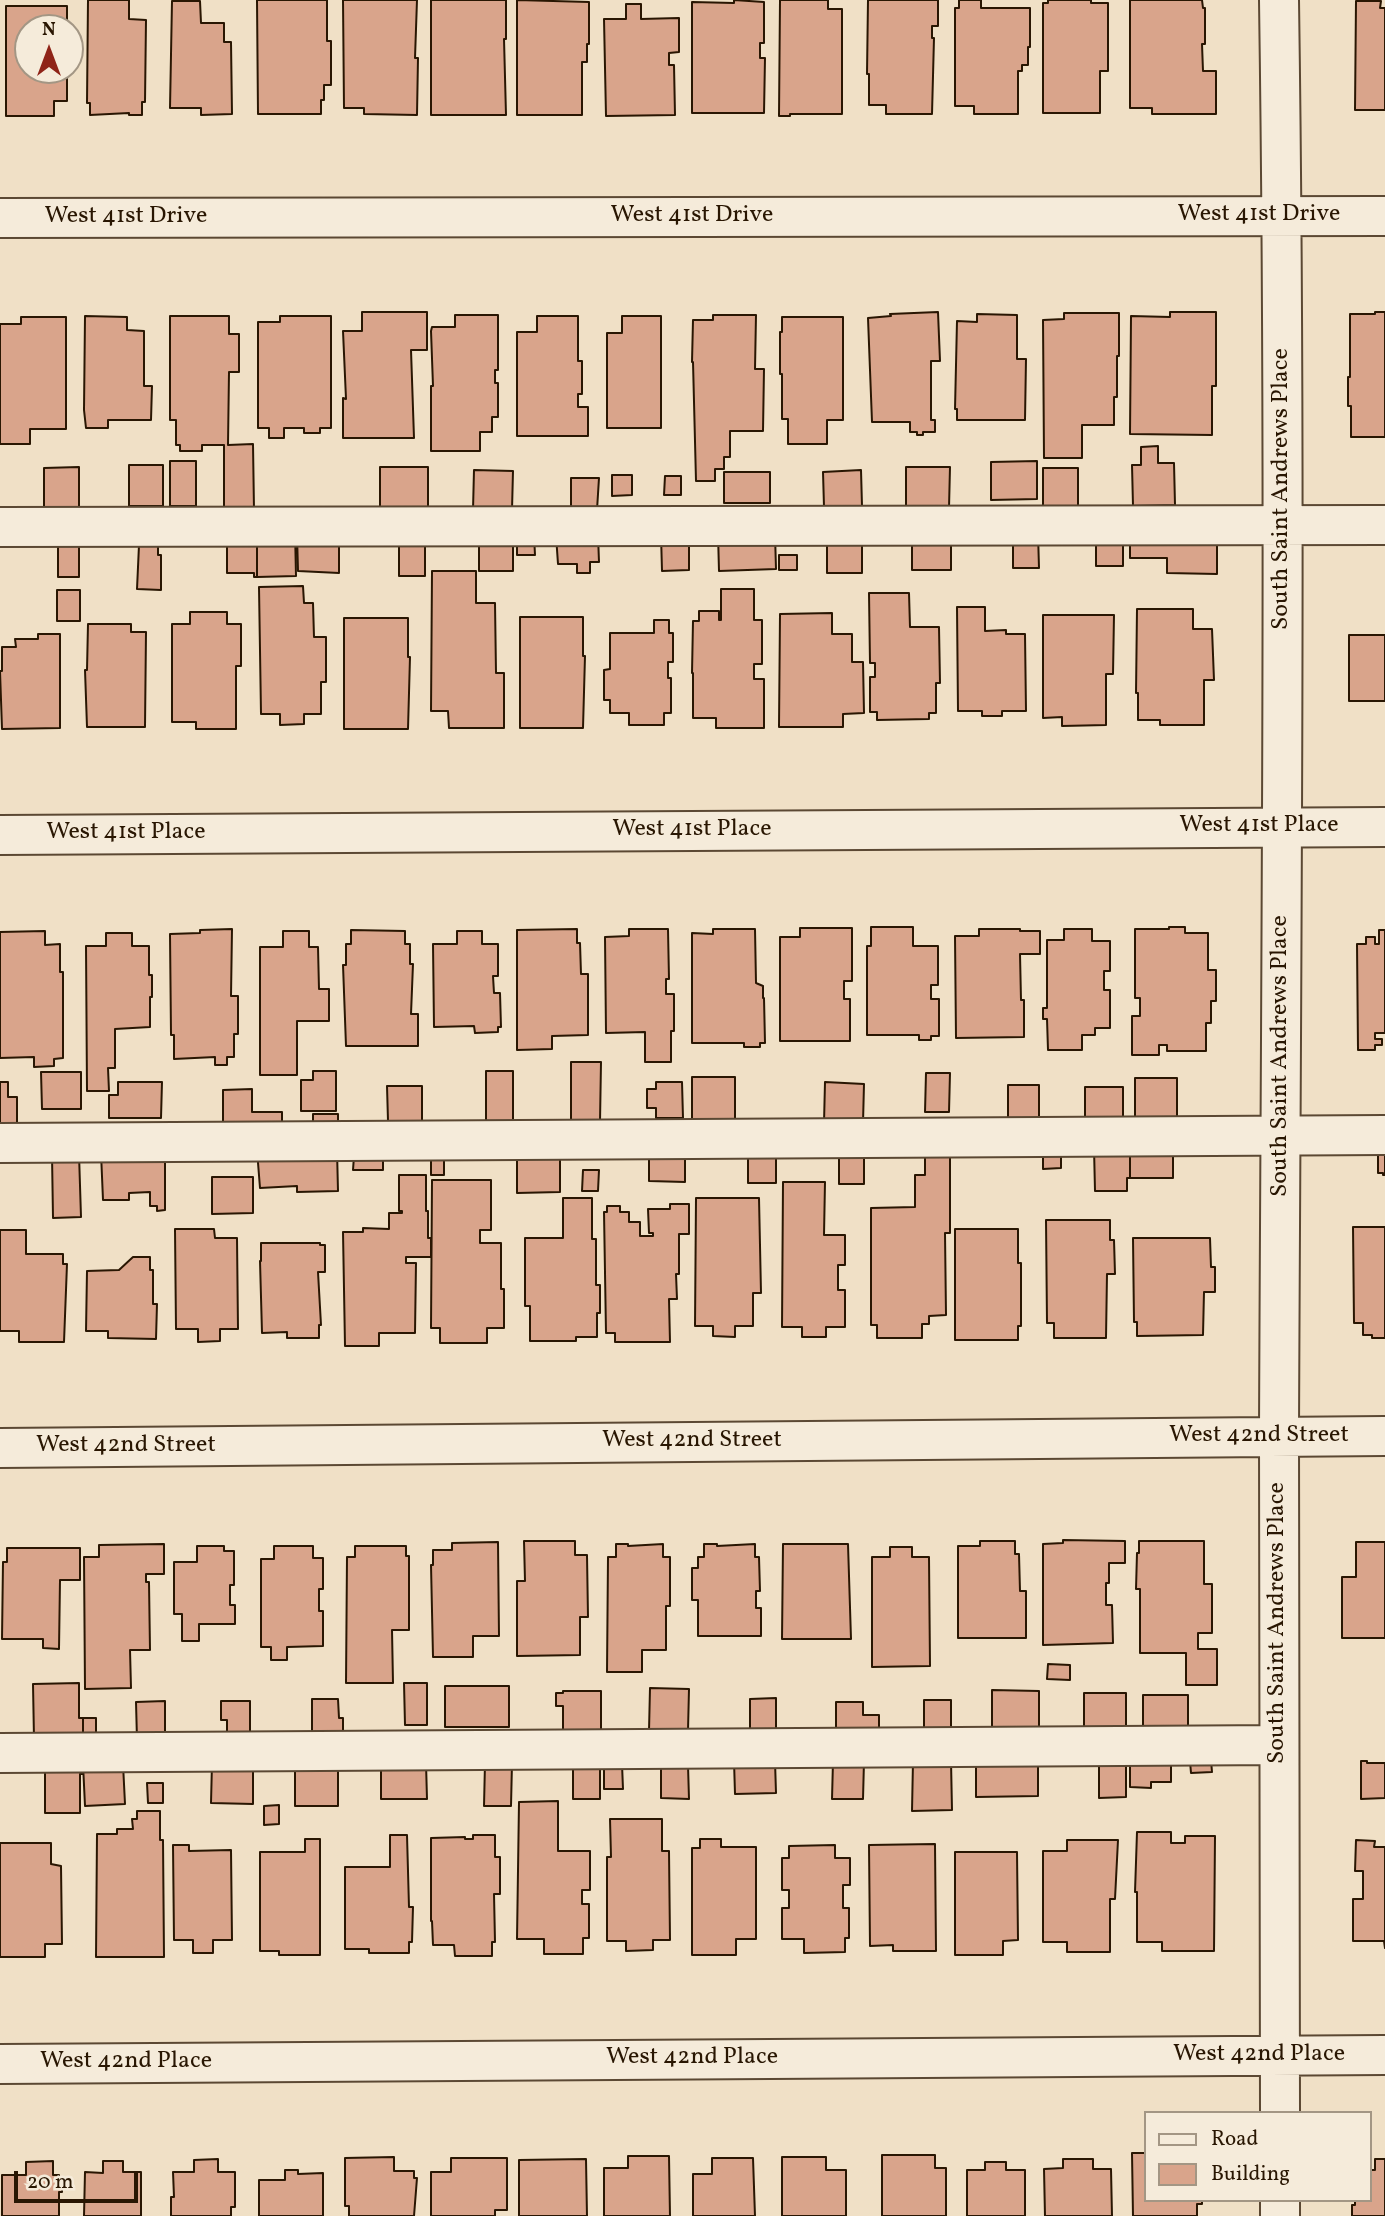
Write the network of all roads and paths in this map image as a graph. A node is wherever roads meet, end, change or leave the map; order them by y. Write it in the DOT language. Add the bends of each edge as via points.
graph roads {
  1 [pos="1279,0"];
  2 [pos="1282,216"];
  3 [pos="1385,216"];
  4 [pos="0,218"];
  5 [pos="1283,525"];
  6 [pos="1385,525"];
  7 [pos="0,527"];
  8 [pos="1283,827"];
  9 [pos="1385,827"];
  10 [pos="0,835"];
  11 [pos="1281,1135"];
  12 [pos="1385,1135"];
  13 [pos="0,1143"];
  14 [pos="1385,1436"];
  15 [pos="1279,1437"];
  16 [pos="0,1448"];
  17 [pos="1279,1745"];
  18 [pos="0,1753"];
  19 [pos="1280,2055"];
  20 [pos="1385,2055"];
  21 [pos="0,2064"];
  22 [pos="1280,2111"];
  1 -- 2 [label="street, South Saint Andrews Place"];
  2 -- 3 [label="street, West 41st Drive"];
  2 -- 4 [label="street, West 41st Drive"];
  2 -- 5 [label="street, South Saint Andrews Place"];
  5 -- 6 [label="street"];
  5 -- 7 [label="street"];
  5 -- 8 [label="street, South Saint Andrews Place"];
  8 -- 9 [label="street, West 41st Place"];
  8 -- 10 [label="street, West 41st Place"];
  8 -- 11 [label="street, South Saint Andrews Place"];
  11 -- 12 [label="street"];
  11 -- 13 [label="street"];
  11 -- 15 [label="street, South Saint Andrews Place"];
  14 -- 15 [label="street, West 42nd Street"];
  15 -- 16 [label="street, West 42nd Street"];
  15 -- 17 [label="street, South Saint Andrews Place"];
  17 -- 18 [label="street"];
  17 -- 19 [label="street, South Saint Andrews Place"];
  19 -- 20 [label="street, West 42nd Place"];
  19 -- 21 [label="street, West 42nd Place"];
  19 -- 22 [label="street, South Saint Andrews Place"];
}
